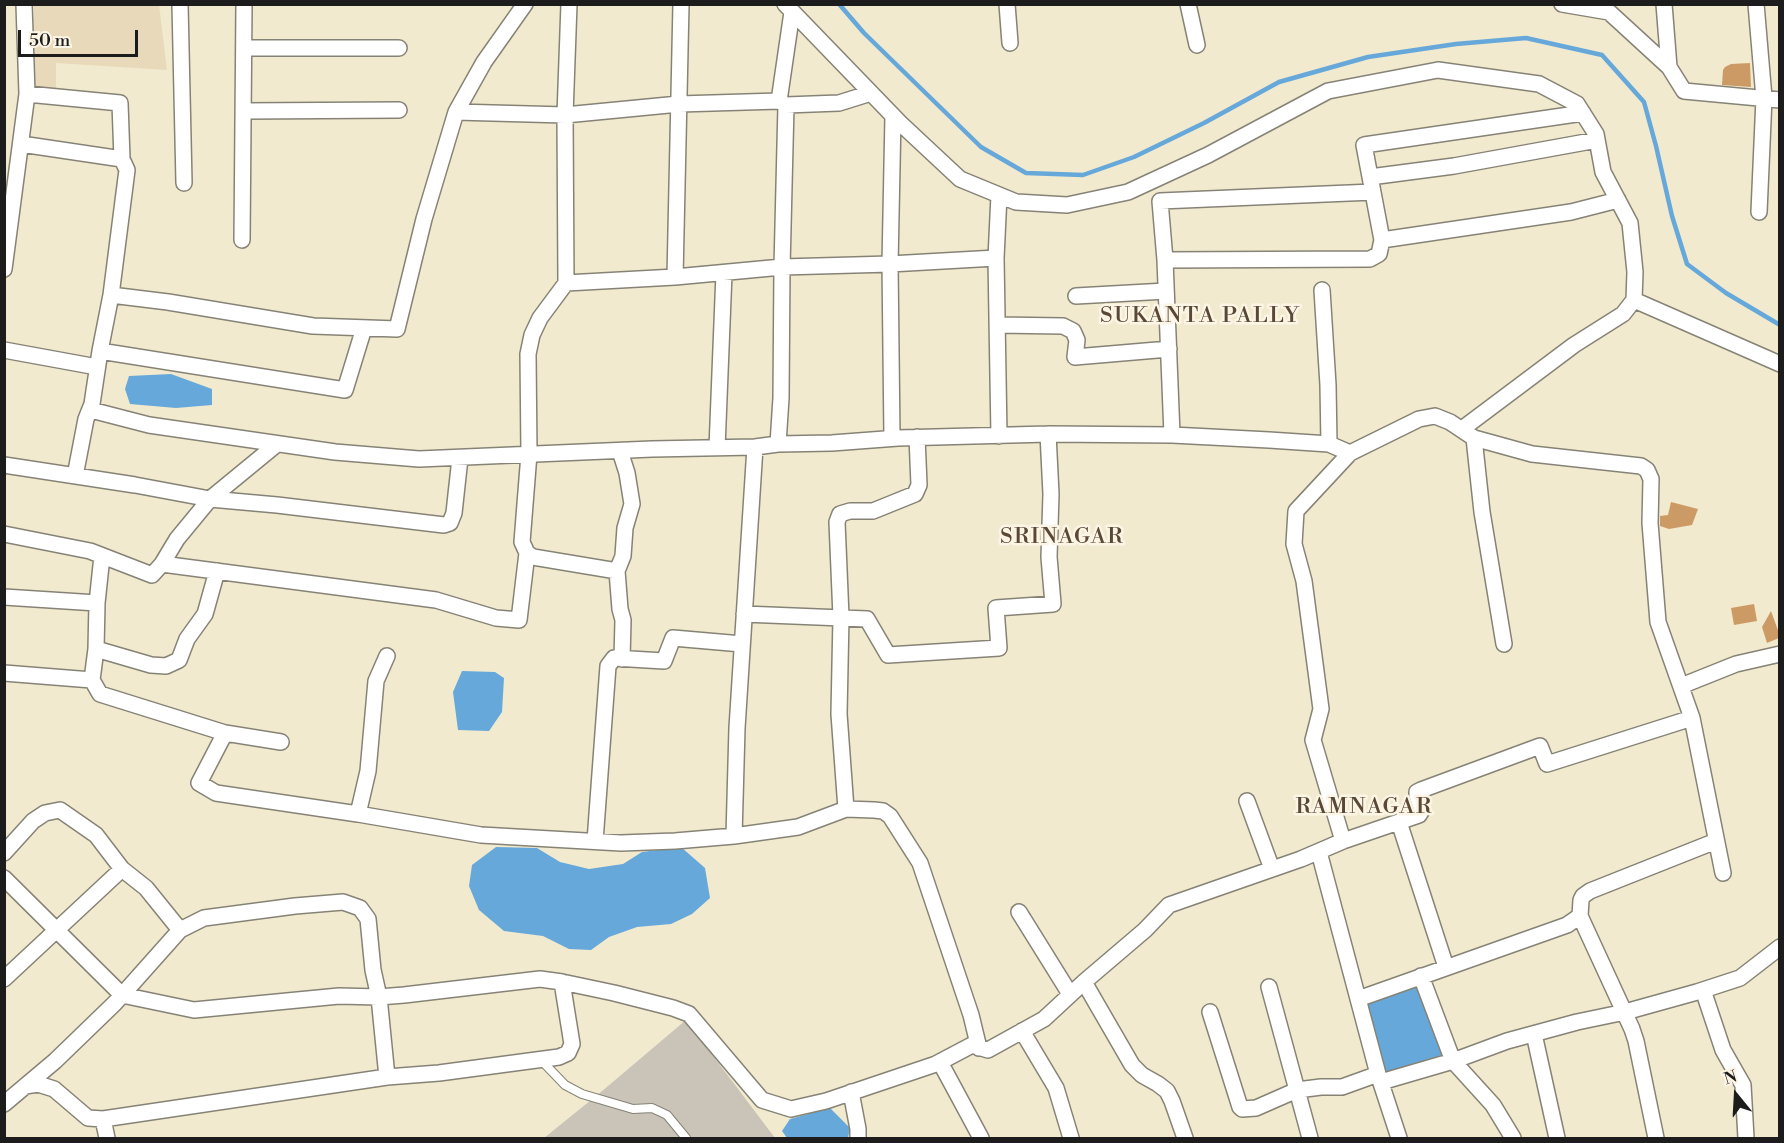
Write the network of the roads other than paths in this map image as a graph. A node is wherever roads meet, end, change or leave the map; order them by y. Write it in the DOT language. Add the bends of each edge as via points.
graph roads {
  1 [pos="24,4"];
  2 [pos="180,4"];
  3 [pos="244,4"];
  4 [pos="525,4"];
  5 [pos="570,4"];
  6 [pos="681,4"];
  7 [pos="1007,4"];
  8 [pos="1188,4"];
  9 [pos="1562,4"];
  10 [pos="1664,4"];
  11 [pos="1756,4"];
  12 [pos="1582,6"];
  13 [pos="788,8"];
  14 [pos="1010,44"];
  15 [pos="1197,45"];
  16 [pos="244,48"];
  17 [pos="399,48"];
  18 [pos="1669,67"];
  19 [pos="871,93"];
  20 [pos="27,94"];
  21 [pos="1772,99"];
  22 [pos="782,103"];
  23 [pos="679,104"];
  24 [pos="399,110"];
  25 [pos="244,111"];
  26 [pos="456,112"];
  27 [pos="1583,113"];
  28 [pos="565,115"];
  29 [pos="893,116"];
  30 [pos="1597,140"];
  31 [pos="21,144"];
  32 [pos="122,159"];
  33 [pos="184,183"];
  34 [pos="1372,185"];
  35 [pos="999,195"];
  36 [pos="1618,200"];
  37 [pos="1759,212"];
  38 [pos="242,240"];
  39 [pos="1382,240"];
  40 [pos="996,258"];
  41 [pos="1165,260"];
  42 [pos="890,264"];
  43 [pos="782,267"];
  44 [pos="4,269"];
  45 [pos="724,273"];
  46 [pos="675,278"];
  47 [pos="566,283"];
  48 [pos="1166,291"];
  49 [pos="1322,291"];
  50 [pos="111,295"];
  51 [pos="1076,296"];
  52 [pos="1634,300"];
  53 [pos="997,325"];
  54 [pos="364,328"];
  55 [pos="1169,349"];
  56 [pos="4,351"];
  57 [pos="99,359"];
  58 [pos="1779,364"];
  59 [pos="91,410"];
  60 [pos="1461,429"];
  61 [pos="1048,434"];
  62 [pos="1172,435"];
  63 [pos="999,436"];
  64 [pos="917,437"];
  65 [pos="892,438"];
  66 [pos="277,444"];
  67 [pos="778,444"];
  68 [pos="1329,444"];
  69 [pos="755,447"];
  70 [pos="717,448"];
  71 [pos="620,451"];
  72 [pos="1350,453"];
  73 [pos="529,454"];
  74 [pos="460,458"];
  75 [pos="4,465"];
  76 [pos="75,476"];
  77 [pos="210,499"];
  78 [pos="4,534"];
  79 [pos="528,553"];
  80 [pos="102,556"];
  81 [pos="162,564"];
  82 [pos="217,571"];
  83 [pos="617,571"];
  84 [pos="4,597"];
  85 [pos="97,603"];
  86 [pos="744,614"];
  87 [pos="841,617"];
  88 [pos="742,644"];
  89 [pos="1504,644"];
  90 [pos="96,649"];
  91 [pos="1779,654"];
  92 [pos="387,656"];
  93 [pos="622,659"];
  94 [pos="4,673"];
  95 [pos="92,680"];
  96 [pos="1681,686"];
  97 [pos="1692,718"];
  98 [pos="225,733"];
  99 [pos="282,741"];
  100 [pos="1247,801"];
  101 [pos="846,809"];
  102 [pos="358,813"];
  103 [pos="1399,822"];
  104 [pos="734,836"];
  105 [pos="595,841"];
  106 [pos="1343,841"];
  107 [pos="1716,841"];
  108 [pos="1319,852"];
  109 [pos="4,853"];
  110 [pos="122,869"];
  111 [pos="1272,869"];
  112 [pos="1723,873"];
  113 [pos="4,878"];
  114 [pos="1019,912"];
  115 [pos="1580,916"];
  116 [pos="180,930"];
  117 [pos="57,931"];
  118 [pos="1779,947"];
  119 [pos="1446,967"];
  120 [pos="1421,976"];
  121 [pos="4,979"];
  122 [pos="562,982"];
  123 [pos="1084,982"];
  124 [pos="1269,987"];
  125 [pos="1703,990"];
  126 [pos="1071,994"];
  127 [pos="122,995"];
  128 [pos="379,997"];
  129 [pos="1358,999"];
  130 [pos="1210,1012"];
  131 [pos="1625,1012"];
  132 [pos="1022,1031"];
  133 [pos="1534,1034"];
  134 [pos="979,1047"];
  135 [pos="540,1059"];
  136 [pos="1453,1061"];
  137 [pos="940,1062"];
  138 [pos="387,1077"];
  139 [pos="1379,1078"];
  140 [pos="26,1086"];
  141 [pos="1297,1090"];
  142 [pos="851,1092"];
  143 [pos="4,1104"];
  144 [pos="103,1119"];
  145 [pos="107,1138"];
  146 [pos="687,1138"];
  147 [pos="858,1138"];
  148 [pos="981,1138"];
  149 [pos="1071,1138"];
  150 [pos="1185,1138"];
  151 [pos="1310,1138"];
  152 [pos="1399,1138"];
  153 [pos="1513,1138"];
  154 [pos="1557,1138"];
  155 [pos="1656,1138"];
  156 [pos="1746,1138"];
  1 -- 20 [label="street"];
  2 -- 33 [label="street"];
  3 -- 16 [label="street"];
  4 -- 26 [label="street" via="484,62"];
  5 -- 28 [label="street"];
  6 -- 23 [label="street"];
  7 -- 14 [label="street"];
  8 -- 15 [label="street"];
  9 -- 12 [label="street"];
  10 -- 18 [label="street"];
  11 -- 21 [label="street"];
  12 -- 18 [label="street" via="1609,12"];
  13 -- 19 [label="street"];
  13 -- 22 [label="street"];
  16 -- 17 [label="street"];
  16 -- 25 [label="street"];
  18 -- 21 [label="street" via="1684,91"];
  19 -- 22 [label="street" via="839,103"];
  19 -- 29 [label="street"];
  20 -- 31 [label="street"];
  20 -- 32 [label="street" via="120,103"];
  21 -- 37 [label="street"];
  22 -- 23 [label="street"];
  22 -- 43 [label="street"];
  23 -- 28 [label="street"];
  23 -- 46 [label="street"];
  24 -- 25 [label="street"];
  25 -- 38 [label="street"];
  26 -- 28 [label="street"];
  26 -- 54 [label="street" via="397,329"];
  27 -- 30 [label="street"];
  27 -- 34 [label="street" via="1364,145"];
  27 -- 35 [label="street" via="1577,104 1539,84 1438,70 1328,91 1208,155 1128,192 1067,205 1016,202"];
  28 -- 47 [label="street"];
  29 -- 35 [label="street" via="960,179"];
  29 -- 42 [label="street"];
  30 -- 34 [label="street"];
  30 -- 36 [label="street" via="1603,172"];
  31 -- 32 [label="street"];
  31 -- 44 [label="street"];
  32 -- 50 [label="street" via="127,170"];
  34 -- 39 [label="street"];
  34 -- 41 [label="street" via="1160,201"];
  35 -- 40 [label="street"];
  36 -- 39 [label="street" via="1571,212"];
  36 -- 52 [label="street" via="1630,223"];
  39 -- 41 [label="street" via="1379,254 1370,259"];
  40 -- 42 [label="street"];
  40 -- 53 [label="street"];
  41 -- 48 [label="street"];
  42 -- 43 [label="street"];
  42 -- 65 [label="street"];
  43 -- 45 [label="street"];
  43 -- 67 [label="street"];
  45 -- 46 [label="street"];
  45 -- 70 [label="street"];
  46 -- 47 [label="street"];
  47 -- 73 [label="street" via="532,334 528,354"];
  48 -- 51 [label="street"];
  48 -- 55 [label="street"];
  49 -- 68 [label="street"];
  50 -- 54 [label="street" via="313,326"];
  50 -- 57 [label="street"];
  52 -- 58 [label="street"];
  52 -- 60 [label="street" via="1623,314 1574,345"];
  53 -- 55 [label="street" via="1063,326 1073,331 1077,340 1075,357"];
  53 -- 63 [label="street"];
  54 -- 57 [label="street" via="345,390"];
  55 -- 62 [label="street"];
  56 -- 57 [label="street"];
  57 -- 59 [label="street"];
  59 -- 66 [label="street" via="149,425"];
  59 -- 76 [label="street"];
  60 -- 72 [label="street" via="1435,416 1419,419"];
  60 -- 89 [label="street" via="1482,512"];
  60 -- 96 [label="street" via="1532,454 1641,466 1647,471 1651,479 1650,523 1658,622"];
  61 -- 62 [label="street"];
  61 -- 63 [label="street"];
  61 -- 87 [label="street" via="1053,604 996,608 999,648 888,655 867,619"];
  62 -- 68 [label="street"];
  63 -- 64 [label="street"];
  64 -- 65 [label="street"];
  64 -- 87 [label="street" via="919,485 915,494 873,511 840,514 837,522"];
  65 -- 67 [label="street"];
  66 -- 74 [label="street" via="418,459"];
  66 -- 77 [label="street"];
  67 -- 69 [label="street"];
  68 -- 72 [label="street"];
  69 -- 70 [label="street"];
  69 -- 86 [label="street"];
  70 -- 71 [label="street"];
  71 -- 73 [label="street"];
  71 -- 83 [label="street" via="632,504"];
  72 -- 106 [label="street" via="1296,511 1295,547 1304,581 1321,709 1313,740"];
  73 -- 74 [label="street"];
  73 -- 79 [label="street" via="522,542"];
  74 -- 77 [label="street" via="454,513 450,523 444,525"];
  75 -- 76 [label="street"];
  76 -- 77 [label="street"];
  77 -- 81 [label="street"];
  78 -- 80 [label="street"];
  79 -- 82 [label="street" via="519,620 496,618 436,600"];
  79 -- 83 [label="street"];
  80 -- 81 [label="street" via="152,575"];
  80 -- 85 [label="street"];
  81 -- 82 [label="street"];
  82 -- 90 [label="street" via="205,614 187,639 179,660 166,666 151,665"];
  83 -- 93 [label="street" via="623,620"];
  84 -- 85 [label="street"];
  85 -- 90 [label="street"];
  86 -- 87 [label="street"];
  86 -- 88 [label="street"];
  87 -- 101 [label="street" via="839,714"];
  88 -- 93 [label="street" via="673,638 664,661"];
  88 -- 104 [label="street"];
  90 -- 95 [label="street"];
  91 -- 96 [label="street" via="1736,664"];
  92 -- 102 [label="street" via="376,681 368,771"];
  93 -- 105 [label="street" via="614,658 608,666"];
  94 -- 95 [label="street"];
  95 -- 98 [label="street" via="100,694"];
  96 -- 97 [label="street"];
  97 -- 103 [label="street" via="1547,764 1540,746 1417,792 1421,813"];
  97 -- 107 [label="street"];
  98 -- 99 [label="street"];
  98 -- 102 [label="street" via="199,783 216,793"];
  100 -- 111 [label="street"];
  101 -- 104 [label="street" via="798,827"];
  101 -- 134 [label="street" via="874,810 890,816 920,863"];
  102 -- 105 [label="street" via="481,835"];
  103 -- 106 [label="street"];
  103 -- 119 [label="street"];
  104 -- 105 [label="street"];
  106 -- 108 [label="street"];
  107 -- 112 [label="street"];
  107 -- 115 [label="street" via="1590,891 1581,900"];
  108 -- 111 [label="street"];
  108 -- 129 [label="street"];
  109 -- 110 [label="street" via="33,821 60,810 96,835"];
  110 -- 116 [label="street" via="146,888"];
  110 -- 117 [label="street"];
  111 -- 123 [label="street" via="1169,905"];
  113 -- 117 [label="street"];
  114 -- 126 [label="street"];
  115 -- 119 [label="street" via="1567,925"];
  115 -- 131 [label="street"];
  116 -- 127 [label="street"];
  116 -- 128 [label="street" via="204,918 295,906 343,902 352,905 360,908 368,919"];
  117 -- 121 [label="street"];
  117 -- 127 [label="street"];
  118 -- 125 [label="street" via="1740,978"];
  119 -- 120 [label="street"];
  120 -- 129 [label="street"];
  120 -- 136 [label="street"];
  122 -- 128 [label="street" via="540,980"];
  122 -- 135 [label="street" via="572,1044 568,1053"];
  122 -- 142 [label="street" via="673,1008 692,1018 762,1100 791,1109"];
  123 -- 126 [label="street"];
  123 -- 150 [label="street" via="1132,1065 1167,1091"];
  124 -- 141 [label="street"];
  125 -- 131 [label="street"];
  125 -- 156 [label="street" via="1723,1050 1743,1086"];
  126 -- 132 [label="street" via="1044,1019"];
  127 -- 128 [label="street" via="194,1010 339,996"];
  127 -- 140 [label="street"];
  128 -- 138 [label="street"];
  129 -- 139 [label="street"];
  130 -- 141 [label="street" via="1242,1109 1256,1108"];
  131 -- 133 [label="street"];
  131 -- 155 [label="street" via="1636,1041"];
  132 -- 134 [label="street" via="988,1050"];
  132 -- 149 [label="street" via="1056,1088"];
  133 -- 136 [label="street"];
  133 -- 154 [label="street"];
  134 -- 137 [label="street" via="972,1045"];
  135 -- 138 [label="street"];
  135 -- 146 [label="lane" via="565,1085 582,1094 633,1109 652,1107 668,1115"];
  136 -- 139 [label="street"];
  136 -- 153 [label="street" via="1493,1106"];
  137 -- 142 [label="street"];
  137 -- 148 [label="street"];
  138 -- 144 [label="street"];
  139 -- 141 [label="street"];
  139 -- 152 [label="street"];
  140 -- 143 [label="street"];
  140 -- 144 [label="street" via="38,1084 54,1089 88,1118"];
  141 -- 151 [label="street"];
  142 -- 147 [label="street"];
  144 -- 145 [label="street"];
}
